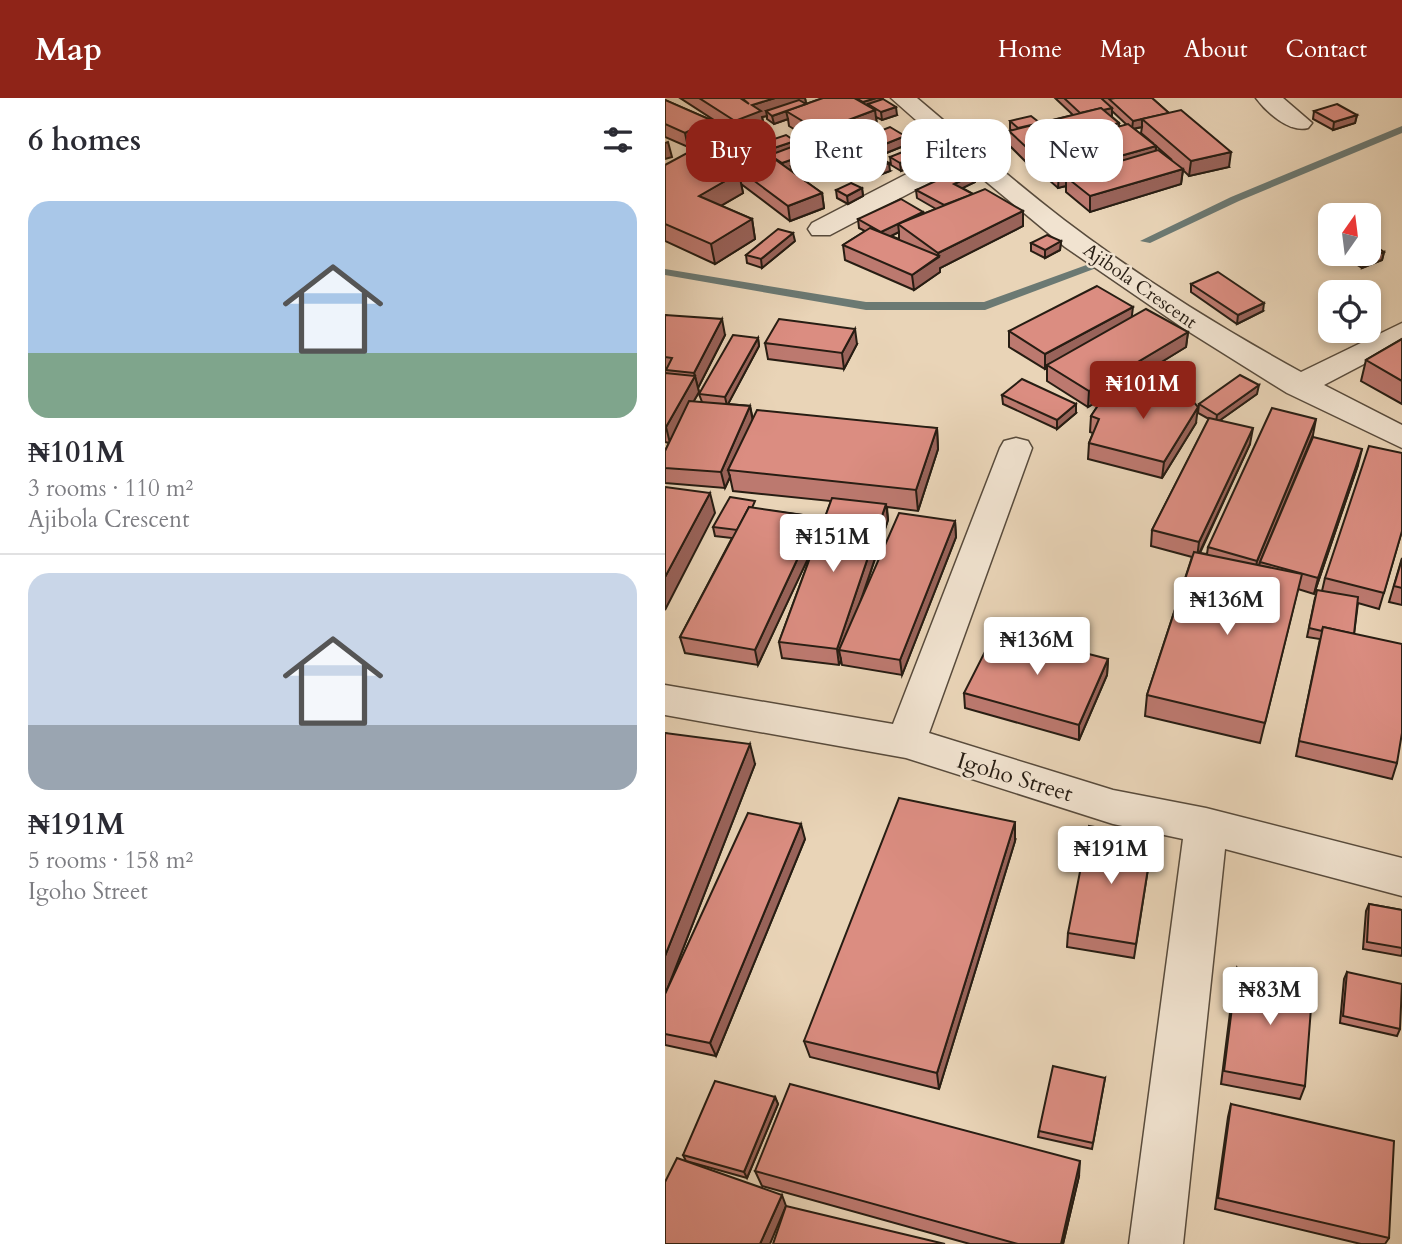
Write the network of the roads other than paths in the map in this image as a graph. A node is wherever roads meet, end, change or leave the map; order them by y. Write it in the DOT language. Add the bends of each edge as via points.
graph roads {
  1 [pos="903,98"];
  2 [pos="1268,98"];
  3 [pos="928,119"];
  4 [pos="1300,123"];
  5 [pos="911,182"];
  6 [pos="1004,182"];
  7 [pos="821,229"];
  8 [pos="1402,332"];
  9 [pos="1299,386"];
  10 [pos="1402,438"];
  11 [pos="1016,448"];
  12 [pos="665,700"];
  13 [pos="906,741"];
  14 [pos="1206,826"];
  15 [pos="1402,877"];
  16 [pos="1156,1244"];
  1 -- 3 [label="street, Ajibola Crescent"];
  2 -- 4 [label="street"];
  5 -- 7 [label="street"];
  6 -- 9 [label="street, Ajibola Crescent" via="1074,240 1201,329"];
  8 -- 9 [label="street"];
  9 -- 10 [label="street, Ajibola Crescent"];
  11 -- 13 [label="street"];
  12 -- 13 [label="street, Igoho Street"];
  13 -- 14 [label="street, Igoho Street" via="1113,807"];
  14 -- 15 [label="street, Igoho Street"];
  14 -- 16 [label="street"];
}
